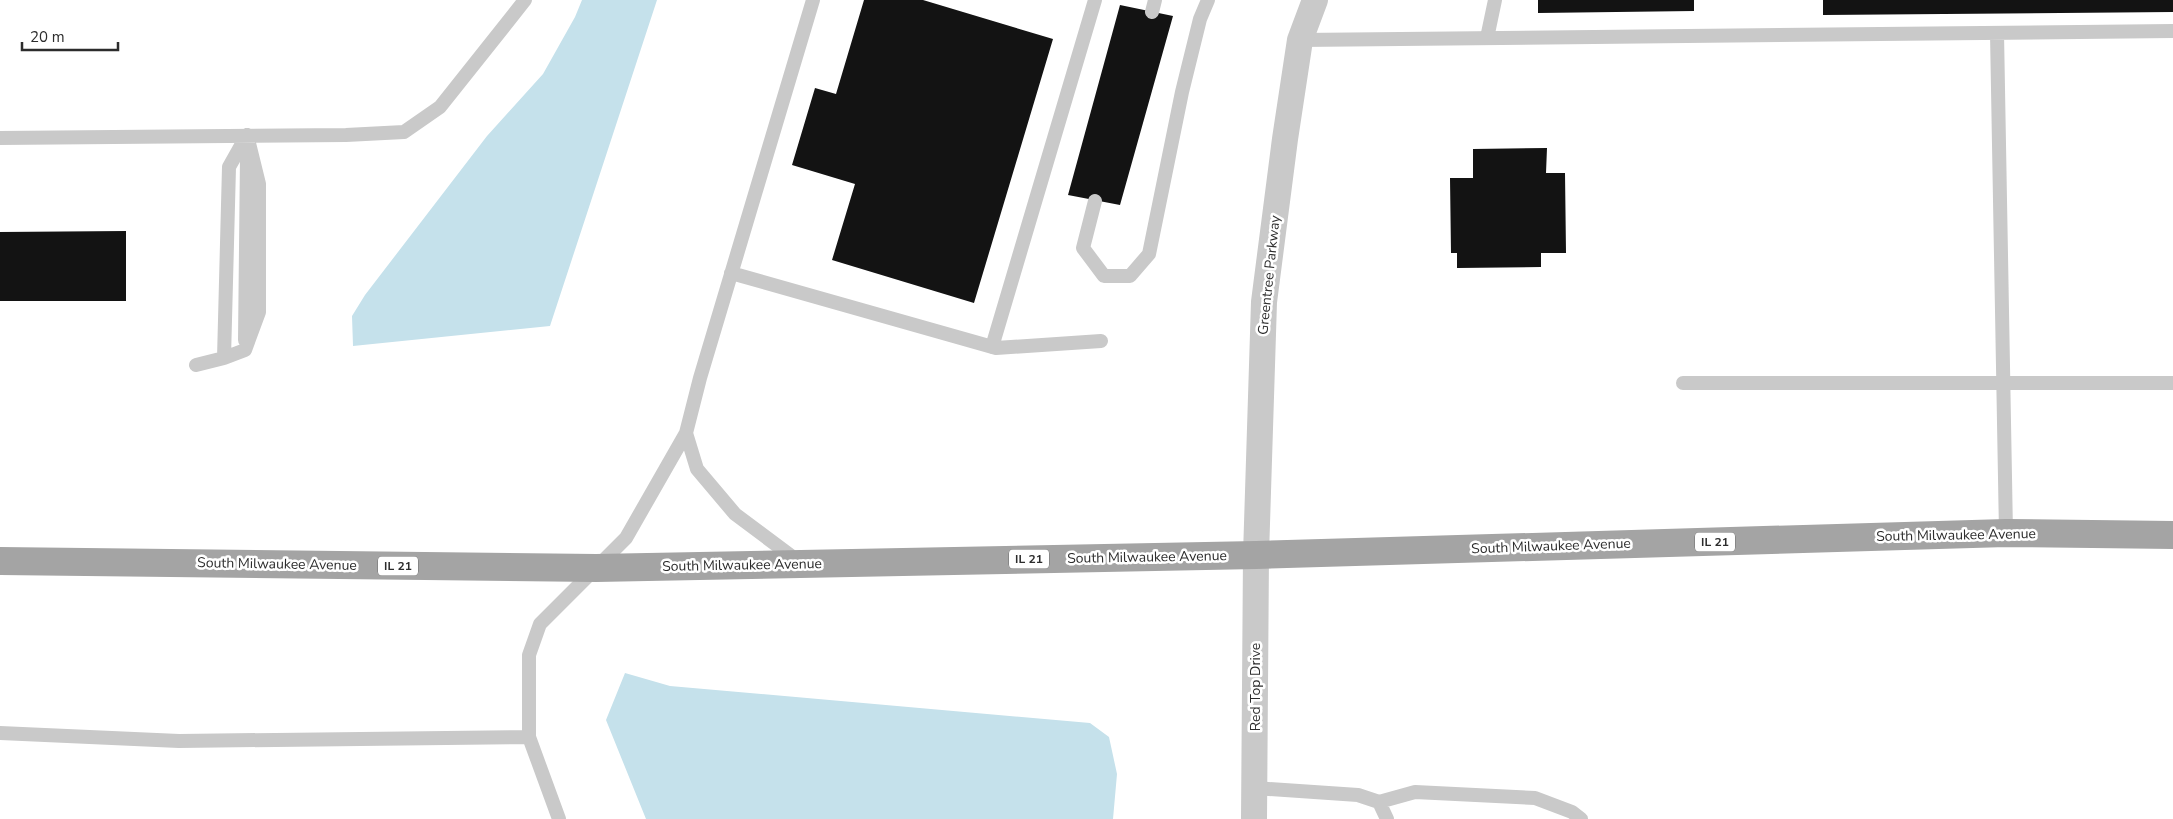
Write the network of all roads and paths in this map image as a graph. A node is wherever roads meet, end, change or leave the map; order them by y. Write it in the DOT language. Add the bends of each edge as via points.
graph roads {
  1 [pos="524,0"];
  2 [pos="813,0"];
  3 [pos="1208,0"];
  4 [pos="1315,0"];
  5 [pos="1495,0"];
  6 [pos="1091,1"];
  7 [pos="2173,31"];
  8 [pos="1998,33"];
  9 [pos="1487,38"];
  10 [pos="1300,40"];
  11 [pos="247,136"];
  12 [pos="0,138"];
  13 [pos="1096,201"];
  14 [pos="731,273"];
  15 [pos="1101,342"];
  16 [pos="992,347"];
  17 [pos="224,358"];
  18 [pos="196,365"];
  19 [pos="1684,383"];
  20 [pos="2003,383"];
  21 [pos="2173,383"];
  22 [pos="686,434"];
  23 [pos="2006,533"];
  24 [pos="2173,535"];
  25 [pos="1256,555"];
  26 [pos="0,561"];
  27 [pos="802,564"];
  28 [pos="596,568"];
  29 [pos="0,733"];
  30 [pos="529,738"];
  31 [pos="1255,788"];
  32 [pos="1379,802"];
  33 [pos="559,819"];
  34 [pos="1254,819"];
  35 [pos="1387,819"];
  36 [pos="1581,819"];
  1 -- 11 [label="lane" via="440,107 404,132"];
  2 -- 14 [label="lane"];
  3 -- 13 [label="lane" via="1200,19 1180,101 1149,254 1130,276 1104,276 1083,248"];
  4 -- 10 [label="street, Greentree Parkway"];
  5 -- 9 [label="lane"];
  6 -- 16 [label="lane"];
  7 -- 8 [label="lane"];
  8 -- 9 [label="lane"];
  8 -- 20 [label="lane"];
  9 -- 10 [label="lane"];
  10 -- 25 [label="street, Greentree Parkway" via="1264,302"];
  11 -- 12 [label="lane"];
  11 -- 17 [label="lane" via="229,167"];
  11 -- 17 [label="lane" via="259,184 259,312 245,350"];
  14 -- 16 [label="lane"];
  14 -- 22 [label="lane"];
  15 -- 16 [label="lane"];
  17 -- 18 [label="lane"];
  19 -- 20 [label="lane"];
  20 -- 21 [label="lane"];
  20 -- 23 [label="lane"];
  22 -- 27 [label="lane" via="697,469 735,514"];
  22 -- 28 [label="lane" via="626,538"];
  23 -- 24 [label="main road, South Milwaukee Avenue / IL 21"];
  23 -- 25 [label="main road, South Milwaukee Avenue / IL 21"];
  25 -- 27 [label="main road, South Milwaukee Avenue / IL 21"];
  25 -- 31 [label="street, Red Top Drive"];
  26 -- 28 [label="main road, South Milwaukee Avenue / IL 21"];
  27 -- 28 [label="main road, South Milwaukee Avenue / IL 21"];
  28 -- 30 [label="lane" via="540,624 529,655"];
  29 -- 30 [label="lane" via="179,741"];
  30 -- 33 [label="lane"];
  31 -- 32 [label="lane" via="1358,795"];
  31 -- 34 [label="street, Red Top Drive"];
  32 -- 35 [label="lane"];
  32 -- 36 [label="lane" via="1415,792 1535,798 1572,812"];
}
